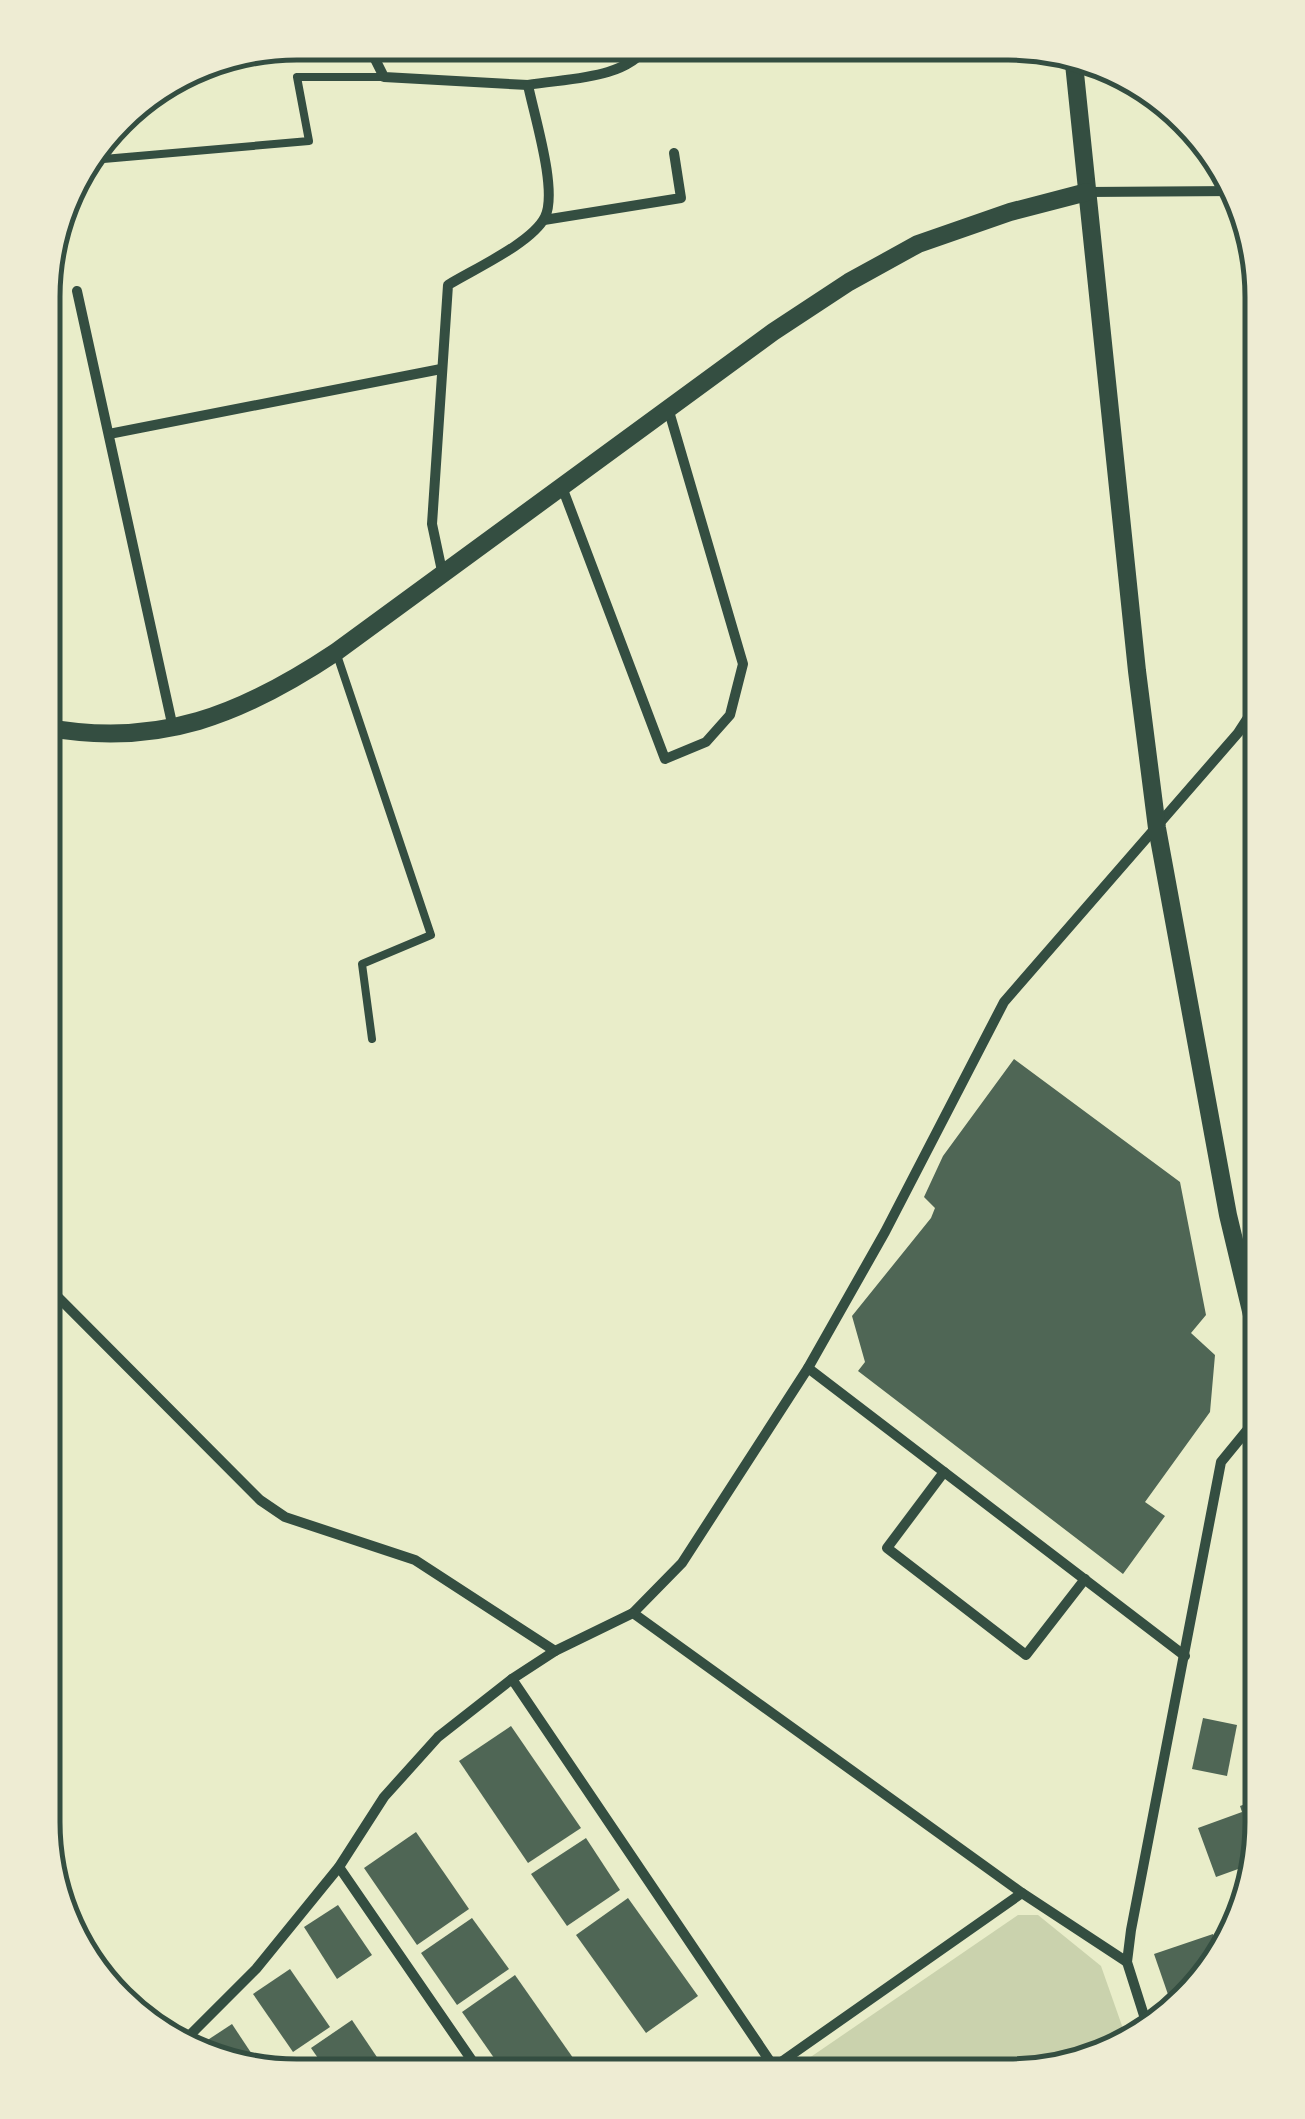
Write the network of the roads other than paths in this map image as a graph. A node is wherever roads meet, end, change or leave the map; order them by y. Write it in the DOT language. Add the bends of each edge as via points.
graph roads {
  1 [pos="376,60"];
  2 [pos="636,60"];
  3 [pos="1075,70"];
  4 [pos="384,77"];
  5 [pos="528,85"];
  6 [pos="674,153"];
  7 [pos="105,159"];
  8 [pos="1220,191"];
  9 [pos="1088,192"];
  10 [pos="544,220"];
  11 [pos="76,291"];
  12 [pos="441,369"];
  13 [pos="668,408"];
  14 [pos="109,434"];
  15 [pos="562,486"];
  16 [pos="442,572"];
  17 [pos="336,652"];
  18 [pos="1245,723"];
  19 [pos="60,729"];
  20 [pos="173,729"];
  21 [pos="1158,828"];
  22 [pos="372,1040"];
  23 [pos="1244,1282"];
  24 [pos="60,1299"];
  25 [pos="808,1368"];
  26 [pos="1244,1434"];
  27 [pos="944,1472"];
  28 [pos="1085,1579"];
  29 [pos="634,1613"];
  30 [pos="555,1652"];
  31 [pos="1185,1656"];
  32 [pos="512,1679"];
  33 [pos="339,1866"];
  34 [pos="1022,1893"];
  35 [pos="1127,1962"];
  36 [pos="1144,2015"];
  37 [pos="191,2034"];
  38 [pos="471,2059"];
  39 [pos="769,2059"];
  40 [pos="794,2059"];
  1 -- 4 [label="street"];
  2 -- 5 [label="street" via="617,70"];
  3 -- 9 [label="street"];
  4 -- 5 [label="street"];
  4 -- 7 [label="lane" via="297,77 309,140"];
  5 -- 10 [label="street" via="551,200"];
  6 -- 10 [label="street" via="681,198"];
  8 -- 9 [label="street"];
  9 -- 13 [label="street" via="918,244 772,332"];
  9 -- 21 [label="street"];
  10 -- 12 [label="street" via="448,285"];
  11 -- 14 [label="street"];
  12 -- 14 [label="street"];
  12 -- 16 [label="street" via="432,524"];
  13 -- 15 [label="street"];
  13 -- 15 [label="street" via="743,664 730,715 706,742 665,759"];
  14 -- 20 [label="street"];
  15 -- 16 [label="street"];
  16 -- 17 [label="street"];
  17 -- 20 [label="street" via="237,710"];
  17 -- 22 [label="lane" via="431,935 362,964"];
  18 -- 21 [label="street"];
  19 -- 20 [label="street"];
  21 -- 23 [label="street"];
  21 -- 25 [label="street" via="1004,1002"];
  24 -- 30 [label="street" via="260,1500 285,1517 415,1560"];
  25 -- 27 [label="street"];
  25 -- 29 [label="street" via="682,1562"];
  26 -- 31 [label="street" via="1221,1462"];
  27 -- 28 [label="street"];
  27 -- 28 [label="street" via="886,1548 1010,1644 1026,1655"];
  28 -- 31 [label="street"];
  29 -- 30 [label="street"];
  29 -- 34 [label="street"];
  30 -- 32 [label="street"];
  31 -- 35 [label="street"];
  32 -- 33 [label="street" via="438,1738 384,1798"];
  32 -- 39 [label="street"];
  33 -- 37 [label="street" via="256,1970"];
  33 -- 38 [label="street"];
  34 -- 35 [label="street"];
  34 -- 40 [label="street"];
  35 -- 36 [label="street"];
}
